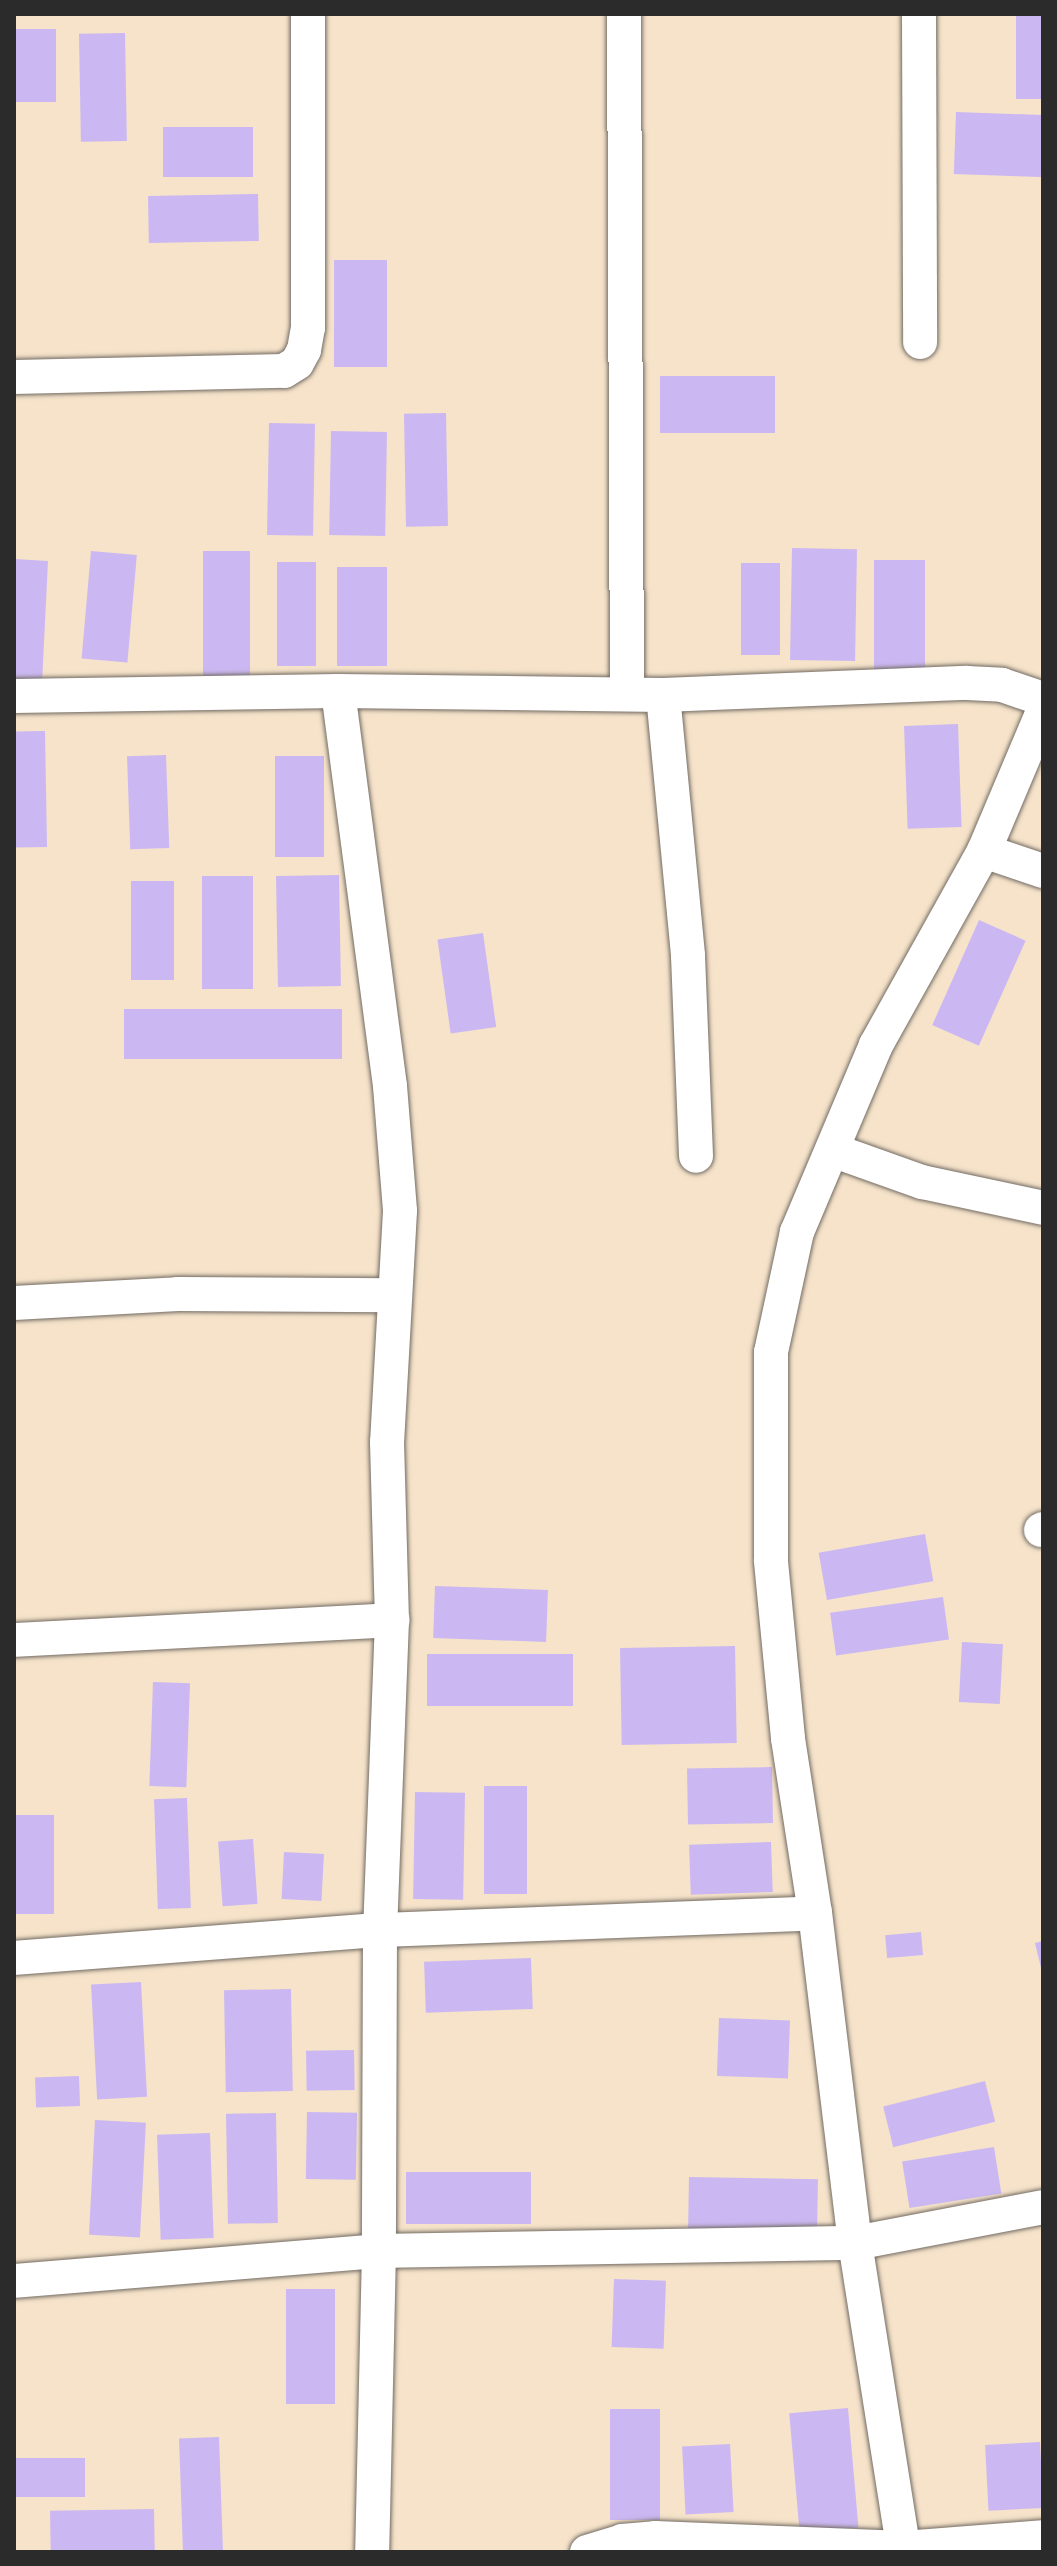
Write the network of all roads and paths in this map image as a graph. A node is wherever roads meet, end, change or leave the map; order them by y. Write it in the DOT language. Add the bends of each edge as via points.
graph roads {
  1 [pos="308,14"];
  2 [pos="624,14"];
  3 [pos="919,14"];
  4 [pos="920,342"];
  5 [pos="14,377"];
  6 [pos="338,691"];
  7 [pos="627,693"];
  8 [pos="663,695"];
  9 [pos="14,696"];
  10 [pos="1043,699"];
  11 [pos="1043,711"];
  12 [pos="984,851"];
  13 [pos="1043,871"];
  14 [pos="832,1150"];
  15 [pos="696,1156"];
  16 [pos="1043,1208"];
  17 [pos="394,1295"];
  18 [pos="14,1303"];
  19 [pos="392,1620"];
  20 [pos="14,1640"];
  21 [pos="815,1913"];
  22 [pos="380,1930"];
  23 [pos="14,1958"];
  24 [pos="1043,2207"];
  25 [pos="855,2243"];
  26 [pos="379,2251"];
  27 [pos="14,2281"];
  28 [pos="1043,2537"];
  29 [pos="904,2550"];
  30 [pos="372,2552"];
  31 [pos="587,2552"];
  1 -- 5 [label="street" via="308,328 297,363 284,371"];
  2 -- 7 [label="street"];
  3 -- 4 [label="street"];
  6 -- 7 [label="street"];
  6 -- 9 [label="street"];
  6 -- 17 [label="street" via="390,1086 400,1211"];
  7 -- 8 [label="street"];
  8 -- 10 [label="street" via="967,683 1002,685"];
  8 -- 15 [label="street" via="687,941"];
  11 -- 12 [label="street"];
  12 -- 13 [label="street"];
  12 -- 14 [label="street" via="876,1045"];
  14 -- 16 [label="street" via="922,1182"];
  14 -- 21 [label="street" via="797,1232 771,1352 771,1560 788,1738"];
  17 -- 18 [label="street" via="178,1294"];
  17 -- 19 [label="street" via="387,1442"];
  19 -- 20 [label="street"];
  19 -- 22 [label="street"];
  21 -- 22 [label="street"];
  21 -- 25 [label="street"];
  22 -- 23 [label="street"];
  22 -- 26 [label="street"];
  24 -- 25 [label="street"];
  25 -- 26 [label="street"];
  25 -- 29 [label="street"];
  26 -- 27 [label="street"];
  26 -- 30 [label="street"];
  28 -- 29 [label="street"];
  29 -- 31 [label="street" via="655,2538"];
}
